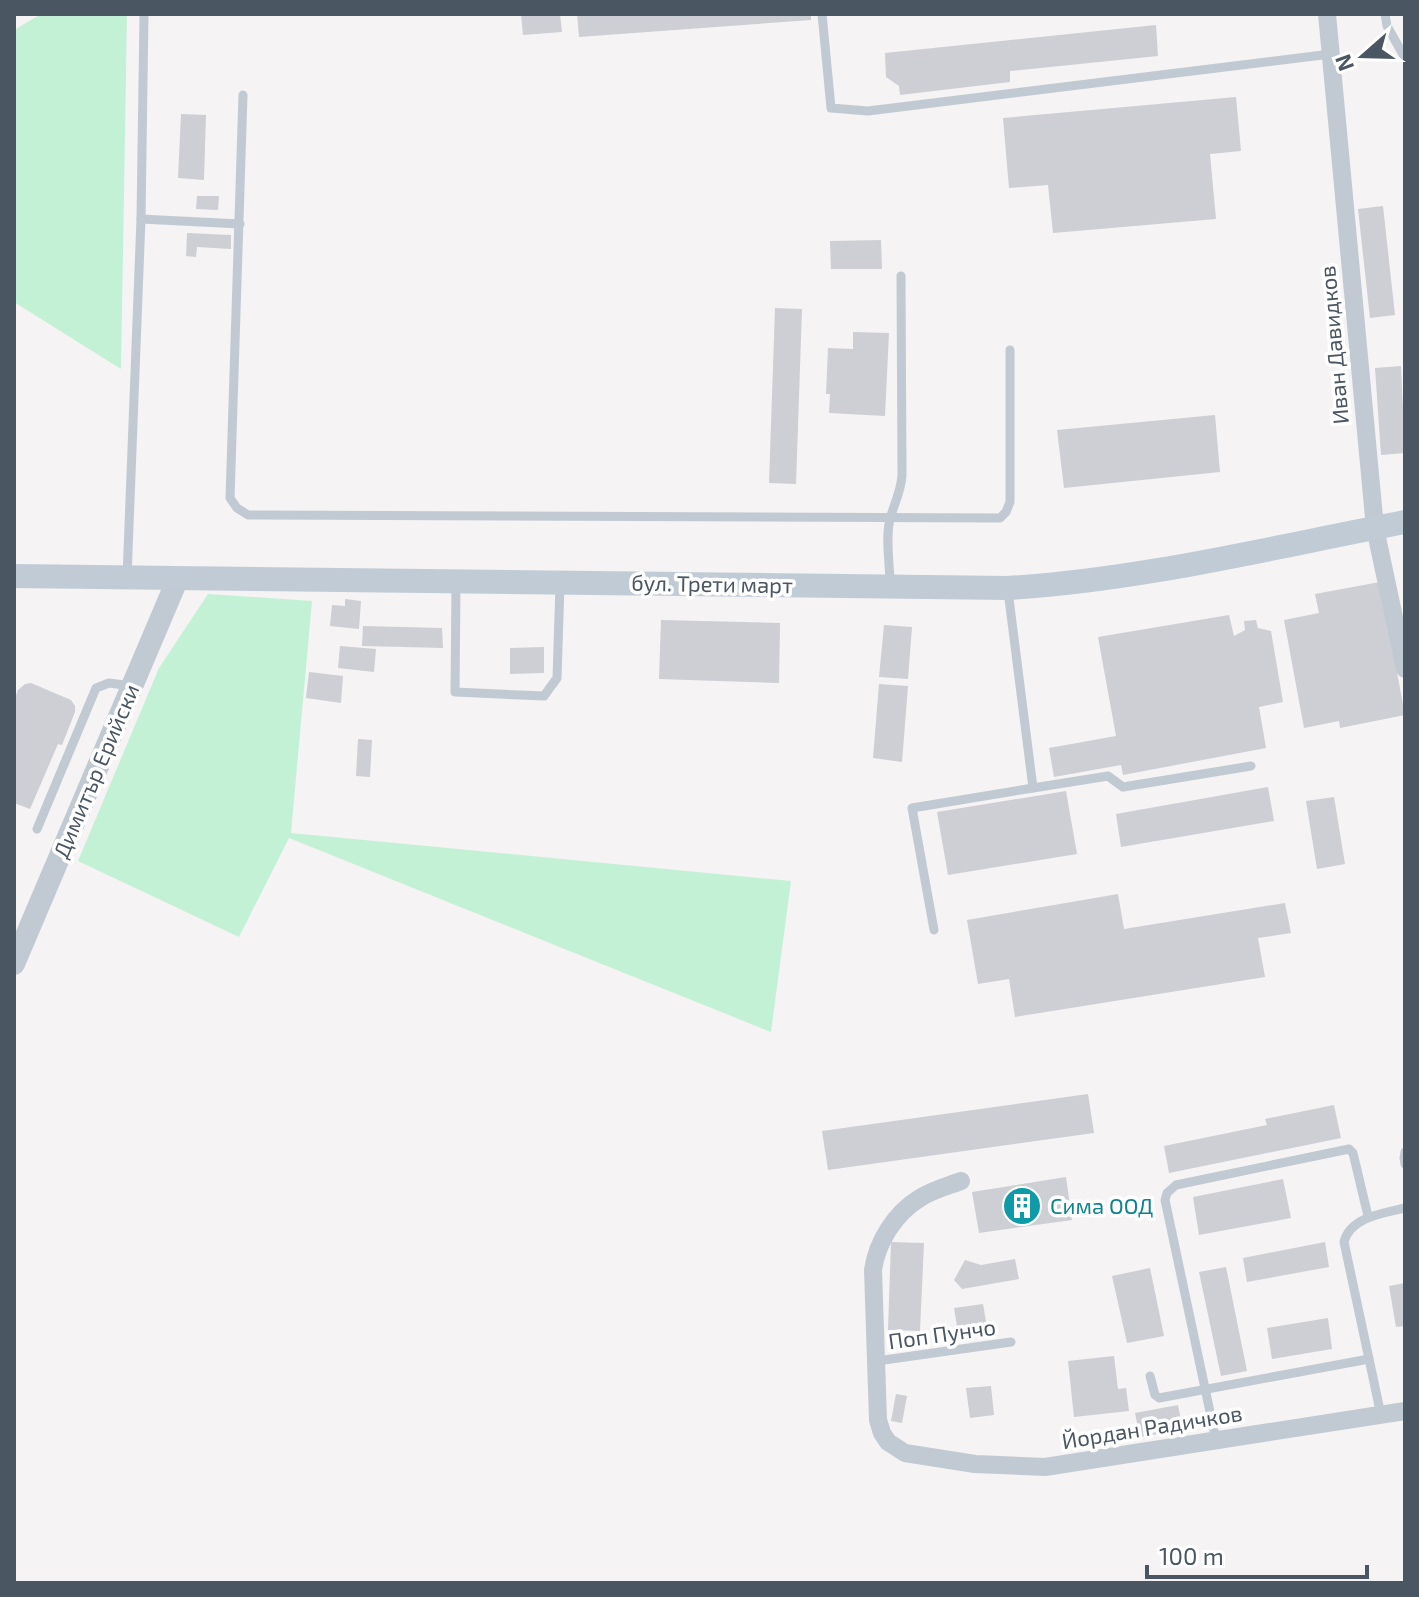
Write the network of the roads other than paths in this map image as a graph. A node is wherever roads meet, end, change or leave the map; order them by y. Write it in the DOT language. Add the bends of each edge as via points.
graph roads {
  1 [pos="144,14"];
  2 [pos="822,14"];
  3 [pos="1327,14"];
  4 [pos="1385,14"];
  5 [pos="1331,54"];
  6 [pos="1405,58"];
  7 [pos="243,95"];
  8 [pos="141,219"];
  9 [pos="240,224"];
  10 [pos="901,276"];
  11 [pos="1010,350"];
  12 [pos="890,519"];
  13 [pos="1405,522"];
  14 [pos="1375,528"];
  15 [pos="14,576"];
  16 [pos="127,577"];
  17 [pos="178,578"];
  18 [pos="456,580"];
  19 [pos="560,581"];
  20 [pos="890,588"];
  21 [pos="1008,588"];
  22 [pos="1405,669"];
  23 [pos="132,686"];
  24 [pos="1251,766"];
  25 [pos="1033,788"];
  26 [pos="37,829"];
  27 [pos="934,930"];
  28 [pos="14,964"];
  29 [pos="1405,1152"];
  30 [pos="1405,1164"];
  31 [pos="961,1181"];
  32 [pos="1405,1208"];
  33 [pos="1368,1216"];
  34 [pos="1011,1342"];
  35 [pos="1369,1359"];
  36 [pos="877,1361"];
  37 [pos="1150,1376"];
  38 [pos="1206,1388"];
  39 [pos="1405,1411"];
  40 [pos="1381,1415"];
  41 [pos="1216,1441"];
  1 -- 8 [label="lane"];
  2 -- 5 [label="lane" via="831,108 868,111"];
  3 -- 5 [label="street, Иван Давидков"];
  4 -- 6 [label="lane"];
  5 -- 14 [label="street, Иван Давидков"];
  7 -- 9 [label="lane"];
  8 -- 9 [label="lane"];
  8 -- 16 [label="lane"];
  9 -- 12 [label="lane" via="230,498 248,515"];
  10 -- 12 [label="lane" via="902,475"];
  11 -- 12 [label="lane" via="1006,512 1000,518"];
  12 -- 20 [label="lane"];
  13 -- 14 [label="main road, бул. Трети март"];
  14 -- 21 [label="main road, бул. Трети март" via="1190,565"];
  14 -- 22 [label="street, Иван Давидков"];
  15 -- 16 [label="main road, бул. Трети март"];
  16 -- 17 [label="main road, бул. Трети март"];
  17 -- 18 [label="main road, бул. Трети март"];
  17 -- 23 [label="street, Димитър Ерийски"];
  18 -- 19 [label="main road, бул. Трети март"];
  18 -- 19 [label="lane" via="455,692 544,696 557,678"];
  19 -- 20 [label="main road, бул. Трети март"];
  20 -- 21 [label="main road, бул. Трети март"];
  21 -- 25 [label="lane"];
  23 -- 26 [label="lane" via="109,683 96,688"];
  23 -- 28 [label="street, Димитър Ерийски"];
  24 -- 25 [label="lane" via="1123,787 1108,776"];
  25 -- 27 [label="lane" via="912,808"];
  29 -- 30 [label="lane"];
  31 -- 36 [label="street" via="911,1204 881,1242 873,1270"];
  32 -- 33 [label="lane"];
  33 -- 35 [label="lane" via="1344,1242"];
  33 -- 38 [label="lane" via="1349,1149 1171,1188 1165,1200"];
  34 -- 36 [label="lane, Поп Пунчо"];
  35 -- 38 [label="lane"];
  35 -- 40 [label="lane"];
  36 -- 41 [label="street, Йордан Радичков" via="882,1433 905,1453 1045,1467"];
  37 -- 38 [label="lane" via="1159,1398"];
  38 -- 41 [label="lane"];
  39 -- 40 [label="street, Йордан Радичков"];
  40 -- 41 [label="street, Йордан Радичков"];
}
